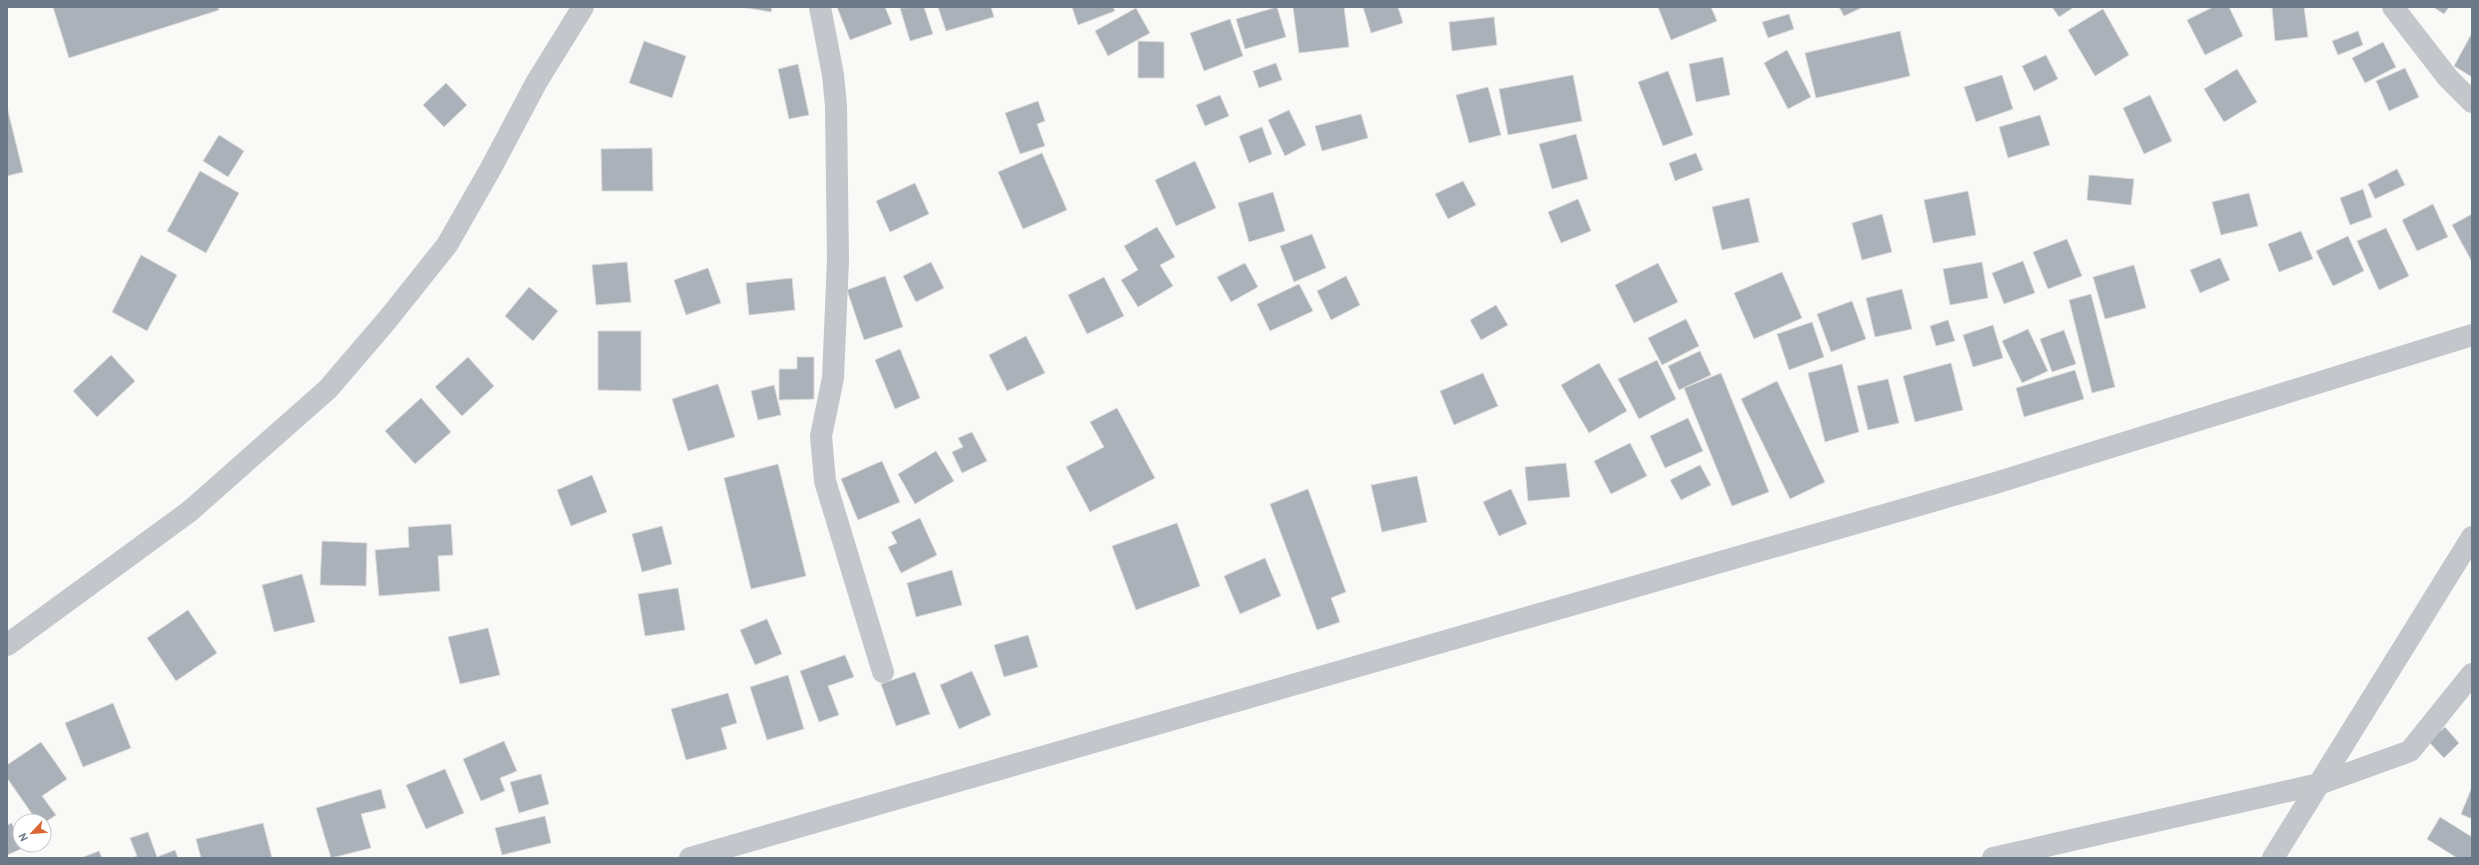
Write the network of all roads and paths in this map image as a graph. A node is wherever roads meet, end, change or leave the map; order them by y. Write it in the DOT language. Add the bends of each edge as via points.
graph roads {
  1 [pos="583,7"];
  2 [pos="820,7"];
  3 [pos="2393,7"];
  4 [pos="2472,102"];
  5 [pos="2472,335"];
  6 [pos="2472,537"];
  7 [pos="7,645"];
  8 [pos="883,672"];
  9 [pos="2472,674"];
  10 [pos="2319,784"];
  11 [pos="690,858"];
  12 [pos="1993,858"];
  13 [pos="2273,858"];
  1 -- 7 [label="street" via="536,83 447,244 328,389 190,511"];
  2 -- 8 [label="street" via="836,95 838,260 833,378 821,436 821,459 825,481"];
  3 -- 4 [label="street" via="2448,78"];
  5 -- 11 [label="street" via="1992,484"];
  6 -- 10 [label="street"];
  9 -- 10 [label="street" via="2410,751"];
  10 -- 12 [label="street"];
  10 -- 13 [label="street"];
}
